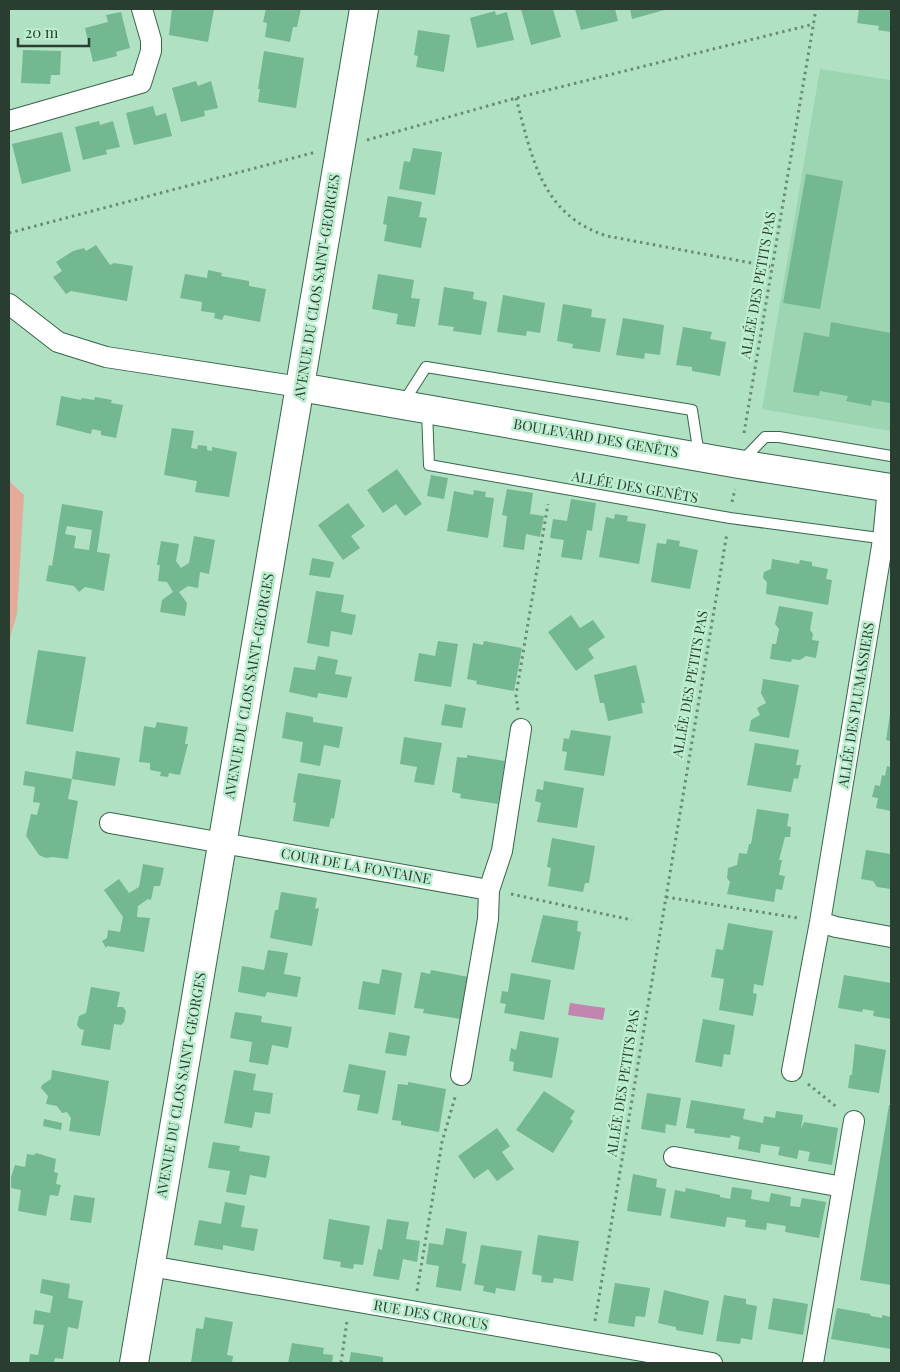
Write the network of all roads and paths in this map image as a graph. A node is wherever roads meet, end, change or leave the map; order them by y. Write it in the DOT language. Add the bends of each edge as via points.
graph roads {
  1 [pos="142,9"];
  2 [pos="364,9"];
  3 [pos="816,9"];
  4 [pos="814,24"];
  5 [pos="516,98"];
  6 [pos="9,121"];
  7 [pos="339,152"];
  8 [pos="9,232"];
  9 [pos="773,267"];
  10 [pos="9,304"];
  11 [pos="300,387"];
  12 [pos="415,406"];
  13 [pos="699,456"];
  14 [pos="891,456"];
  15 [pos="739,464"];
  16 [pos="551,486"];
  17 [pos="890,488"];
  18 [pos="730,518"];
  19 [pos="887,539"];
  20 [pos="521,729"];
  21 [pos="110,824"];
  22 [pos="222,842"];
  23 [pos="490,890"];
  24 [pos="666,897"];
  25 [pos="632,920"];
  26 [pos="820,922"];
  27 [pos="891,937"];
  28 [pos="792,1071"];
  29 [pos="461,1075"];
  30 [pos="854,1121"];
  31 [pos="674,1157"];
  32 [pos="843,1187"];
  33 [pos="150,1266"];
  34 [pos="350,1301"];
  35 [pos="413,1311"];
  36 [pos="591,1343"];
  37 [pos="134,1363"];
  38 [pos="341,1363"];
  39 [pos="712,1363"];
  40 [pos="813,1363"];
  1 -- 6 [label="street" via="152,51 141,83"];
  2 -- 7 [label="street, AVENUE DU CLOS SAINT-GEORGES"];
  3 -- 4 [label="path, ALLÉE DES PETITS PAS"];
  4 -- 5 [label="path"];
  4 -- 9 [label="path, ALLÉE DES PETITS PAS"];
  5 -- 7 [label="path" via="371,138"];
  5 -- 9 [label="path" via="532,156 546,190 563,211 591,231"];
  7 -- 8 [label="path" via="312,152"];
  7 -- 11 [label="street, AVENUE DU CLOS SAINT-GEORGES"];
  9 -- 15 [label="path, ALLÉE DES PETITS PAS"];
  10 -- 11 [label="street" via="58,342 106,356"];
  11 -- 12 [label="street, BOULEVARD DES GENÊTS"];
  11 -- 22 [label="street, AVENUE DU CLOS SAINT-GEORGES"];
  12 -- 13 [label="street, BOULEVARD DES GENÊTS"];
  12 -- 13 [label="lane" via="426,367 692,410"];
  12 -- 16 [label="lane, ALLÉE DES GENÊTS" via="429,464"];
  13 -- 15 [label="street, BOULEVARD DES GENÊTS"];
  14 -- 15 [label="lane" via="765,437"];
  15 -- 17 [label="street, BOULEVARD DES GENÊTS"];
  15 -- 18 [label="path, ALLÉE DES PETITS PAS"];
  16 -- 18 [label="lane, ALLÉE DES GENÊTS"];
  16 -- 20 [label="path" via="516,695"];
  17 -- 19 [label="street, ALLÉE DES PLUMASSIERS"];
  18 -- 19 [label="lane, ALLÉE DES GENÊTS"];
  18 -- 24 [label="path, ALLÉE DES PETITS PAS"];
  19 -- 26 [label="street, ALLÉE DES PLUMASSIERS"];
  20 -- 23 [label="street" via="502,850"];
  21 -- 22 [label="street, COUR DE LA FONTAINE"];
  22 -- 23 [label="street, COUR DE LA FONTAINE"];
  22 -- 33 [label="street, AVENUE DU CLOS SAINT-GEORGES"];
  23 -- 25 [label="path"];
  23 -- 29 [label="street" via="488,919"];
  24 -- 26 [label="path"];
  24 -- 36 [label="path, ALLÉE DES PETITS PAS"];
  26 -- 27 [label="street"];
  26 -- 28 [label="street, ALLÉE DES PLUMASSIERS"];
  28 -- 30 [label="path"];
  29 -- 35 [label="path" via="442,1142"];
  30 -- 32 [label="street"];
  31 -- 32 [label="street"];
  32 -- 40 [label="street"];
  33 -- 34 [label="street, RUE DES CROCUS"];
  33 -- 37 [label="street, AVENUE DU CLOS SAINT-GEORGES"];
  34 -- 35 [label="street, RUE DES CROCUS"];
  34 -- 38 [label="path"];
  35 -- 36 [label="street, RUE DES CROCUS"];
  36 -- 39 [label="street, RUE DES CROCUS"];
}
